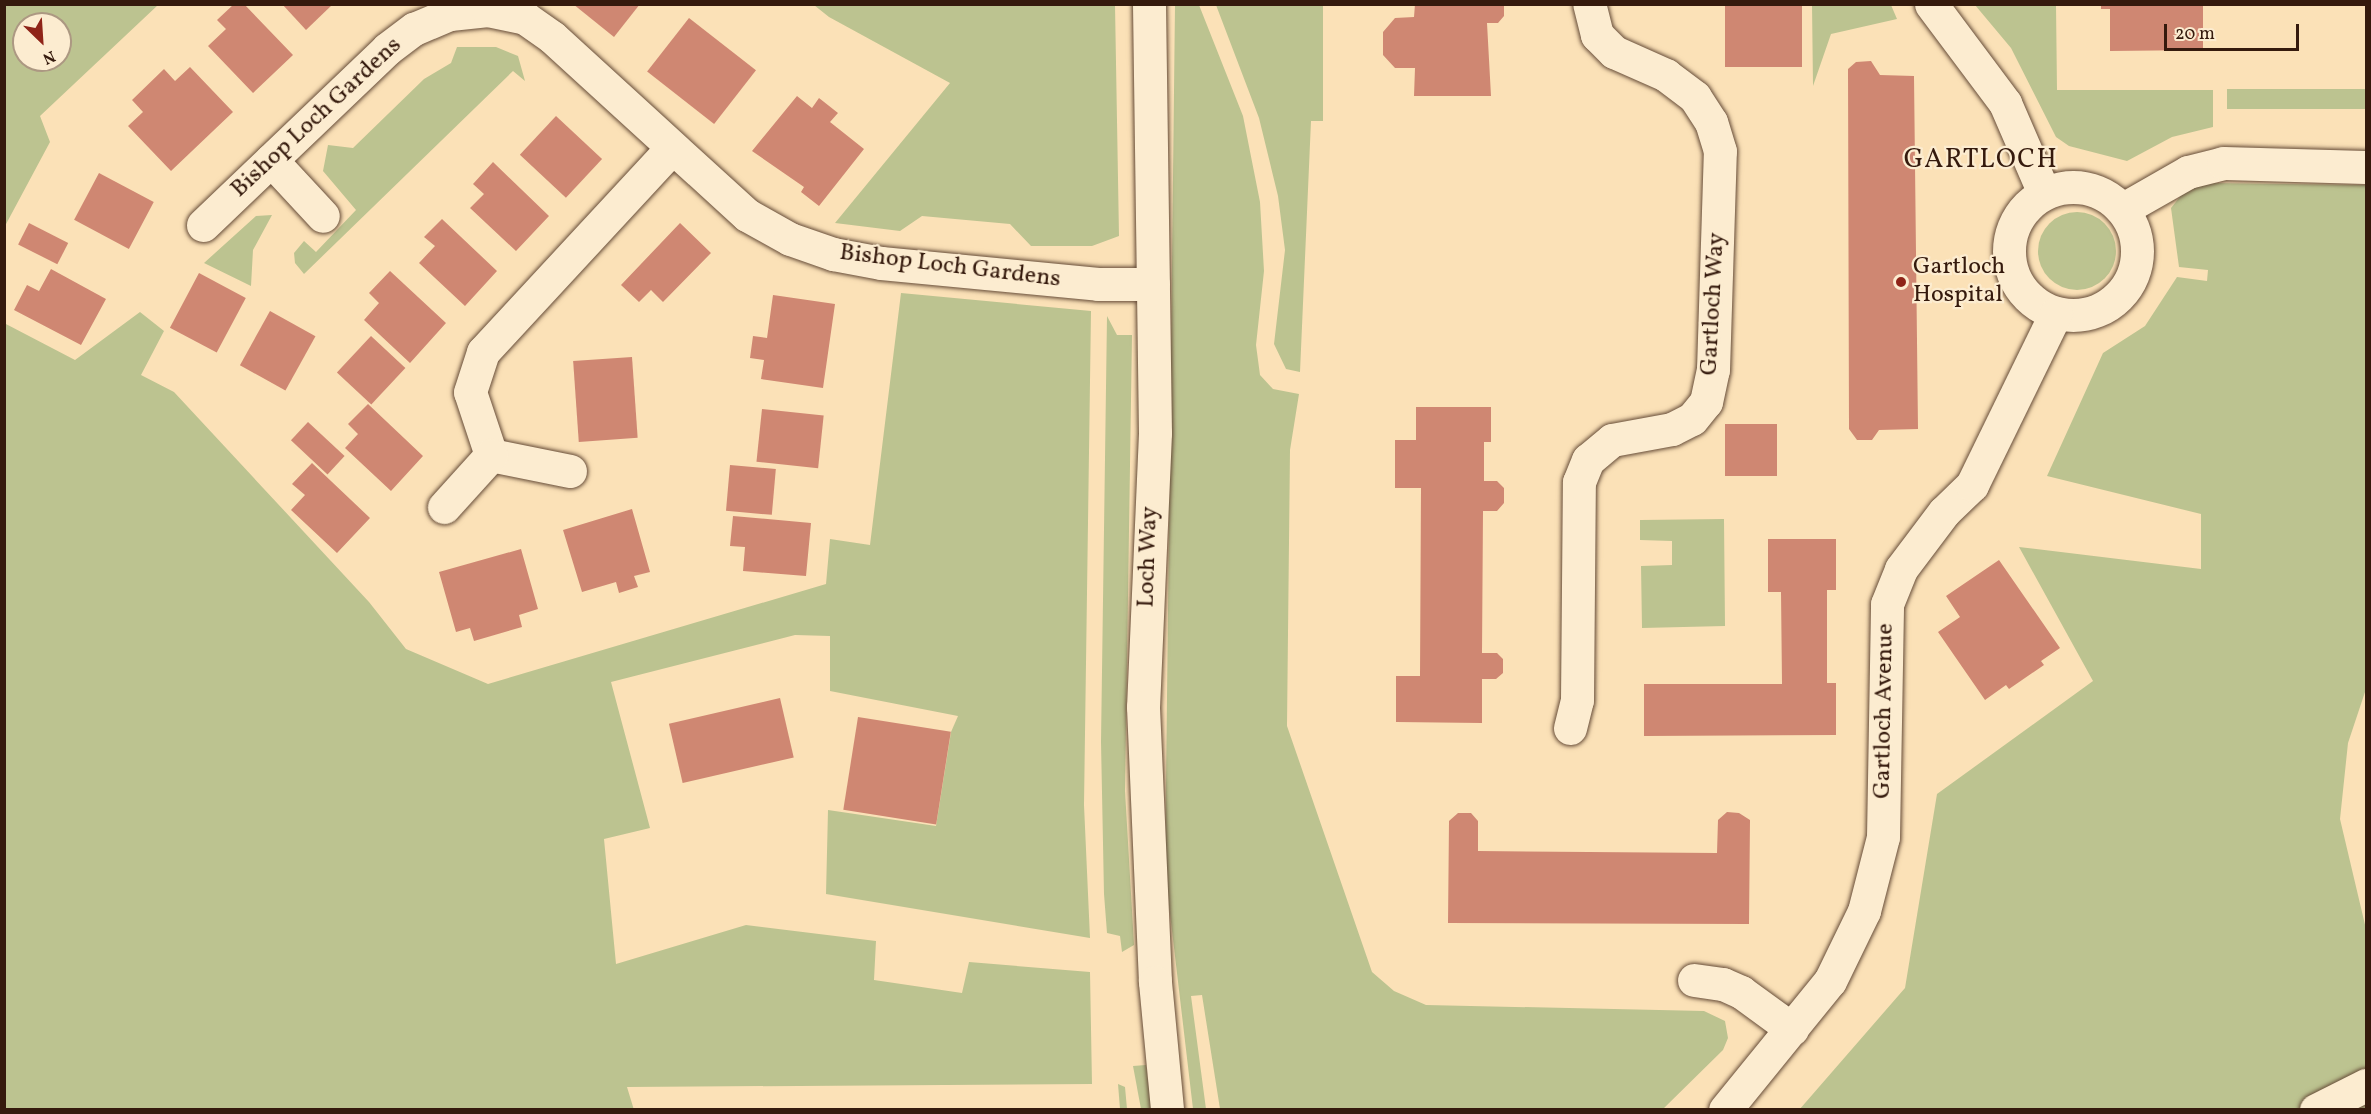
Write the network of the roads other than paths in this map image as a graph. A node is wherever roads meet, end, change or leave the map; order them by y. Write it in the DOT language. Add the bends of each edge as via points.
graph roads {
  1 [pos="1149,4"];
  2 [pos="1589,4"];
  3 [pos="1931,4"];
  4 [pos="671,149"];
  5 [pos="271,160"];
  6 [pos="2367,167"];
  7 [pos="2044,193"];
  8 [pos="2123,209"];
  9 [pos="323,216"];
  10 [pos="203,225"];
  11 [pos="1153,284"];
  12 [pos="2056,313"];
  13 [pos="491,455"];
  14 [pos="570,471"];
  15 [pos="444,507"];
  16 [pos="1570,728"];
  17 [pos="1694,980"];
  18 [pos="1792,1029"];
  19 [pos="2367,1085"];
  20 [pos="1167,1110"];
  21 [pos="1725,1110"];
  22 [pos="2316,1110"];
  1 -- 11 [label="street, Loch Way"];
  2 -- 16 [label="street, Gartloch Way" via="1597,35 1614,52 1666,75 1695,97 1711,122 1720,151 1713,370 1707,402 1692,419 1672,429 1612,440 1588,460 1579,482 1577,699"];
  3 -- 7 [label="street" via="2005,103"];
  4 -- 5 [label="street, Bishop Loch Gardens" via="552,37 525,18 488,10 450,14 414,29 387,49"];
  4 -- 11 [label="street, Bishop Loch Gardens" via="747,214 790,238 833,254 881,263 1098,284"];
  4 -- 13 [label="street" via="483,352 471,392"];
  5 -- 9 [label="street"];
  5 -- 10 [label="street, Bishop Loch Gardens"];
  6 -- 8 [label="street" via="2223,163 2188,172"];
  7 -- 8 [label="street" via="2065,186 2086,187 2106,195"];
  7 -- 12 [label="street" via="2026,206 2014,224 2008,246 2010,268 2020,288 2035,303"];
  8 -- 12 [label="street" via="2138,247 2136,267 2127,286 2114,301 2096,311"];
  11 -- 20 [label="street, Loch Way" via="1155,433 1143,707 1155,982"];
  12 -- 18 [label="street, Gartloch Avenue" via="1972,485 1944,512 1901,569 1887,604 1883,837 1864,911 1830,981"];
  13 -- 14 [label="street"];
  13 -- 15 [label="street"];
  17 -- 18 [label="street" via="1723,984 1741,992"];
  18 -- 21 [label="street, Gartloch Avenue"];
  19 -- 22 [label="street"];
}
